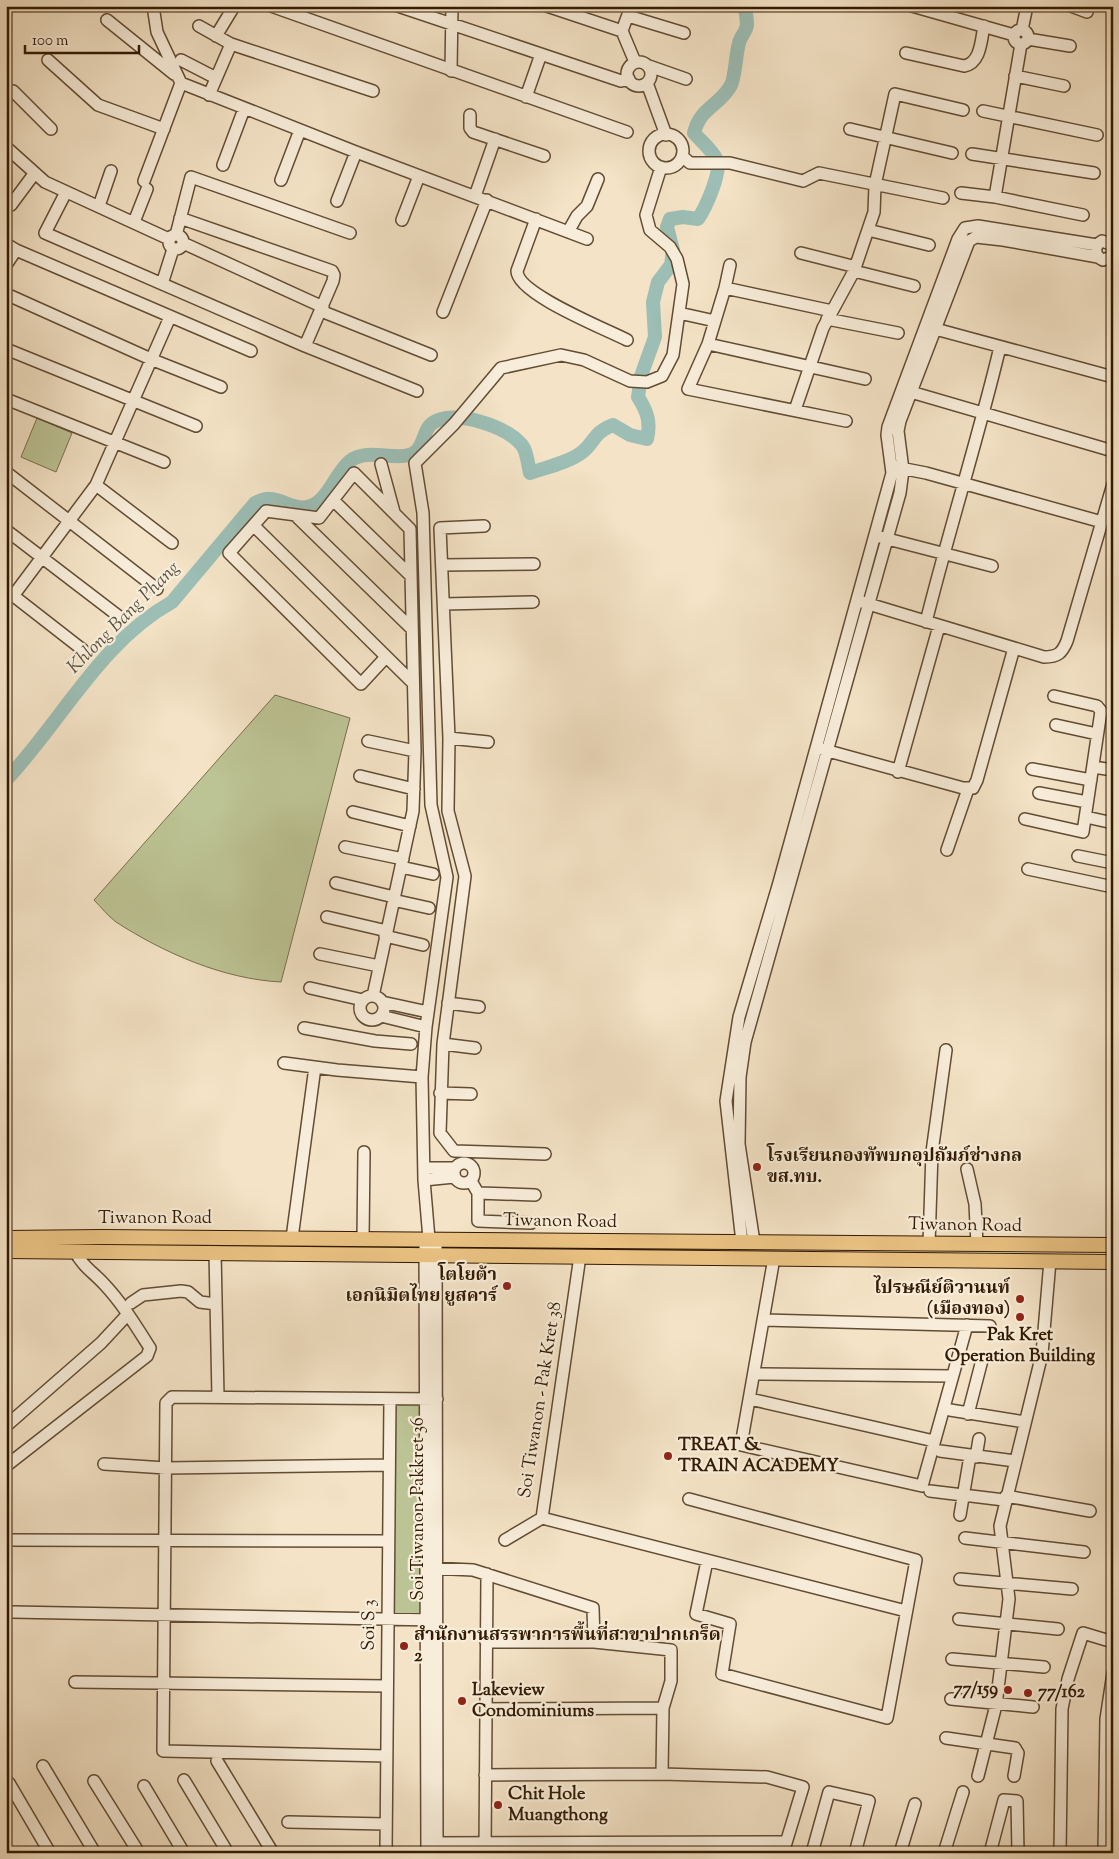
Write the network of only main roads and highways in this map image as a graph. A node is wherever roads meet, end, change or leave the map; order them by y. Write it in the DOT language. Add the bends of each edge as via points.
graph roads {
  1 [pos="6,1238"];
  2 [pos="752,1242"];
  3 [pos="1113,1245"];
  4 [pos="6,1251"];
  5 [pos="1113,1252"];
  6 [pos="757,1258"];
  7 [pos="1112,1262"];
  1 -- 2 [label="main road, Tiwanon Road"];
  2 -- 3 [label="main road, Tiwanon Road"];
  2 -- 6 [label="main road"];
  4 -- 6 [label="main road, Tiwanon Road"];
  5 -- 7 [label="main road"];
  6 -- 7 [label="main road, Tiwanon Road"];
}
